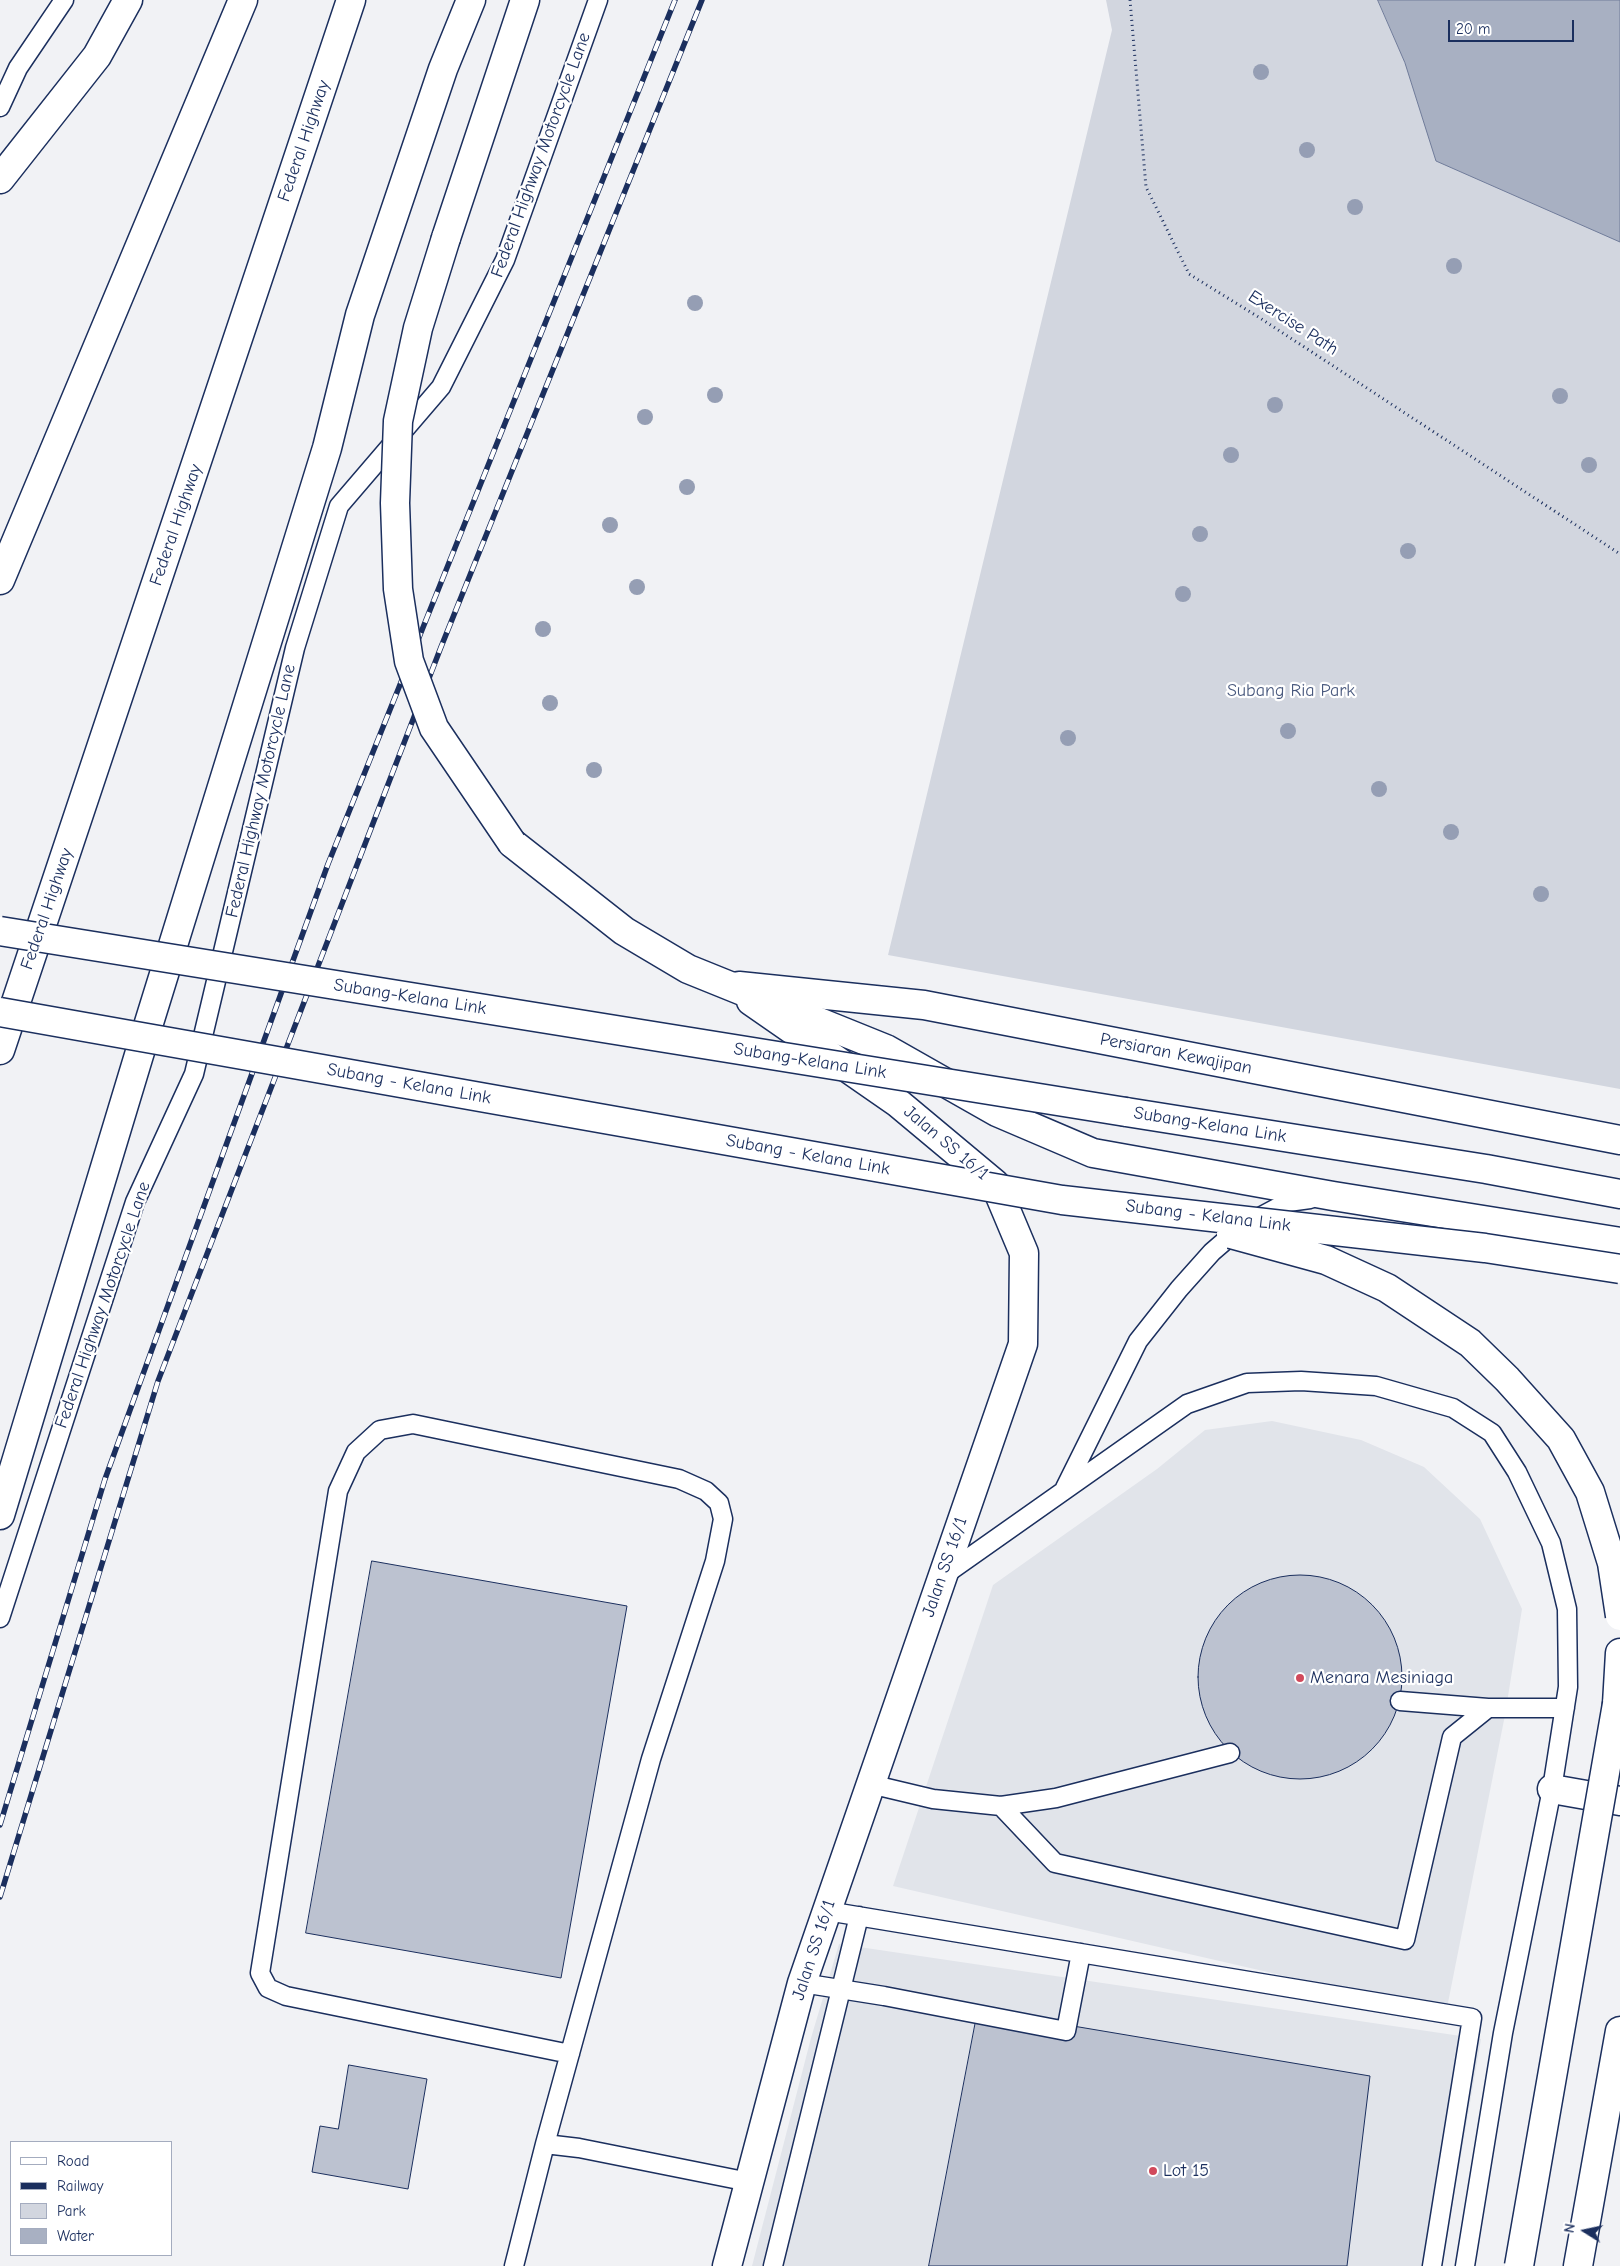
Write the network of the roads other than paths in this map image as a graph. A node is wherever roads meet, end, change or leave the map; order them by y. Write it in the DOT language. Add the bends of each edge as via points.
graph roads {
  1 [pos="64,0"];
  2 [pos="128,0"];
  3 [pos="243,0"];
  4 [pos="352,0"];
  5 [pos="471,0"];
  6 [pos="525,0"];
  7 [pos="598,0"];
  8 [pos="0,107"];
  9 [pos="0,179"];
  10 [pos="0,580"];
  11 [pos="0,931"];
  12 [pos="730,985"];
  13 [pos="0,1012"];
  14 [pos="0,1050"];
  15 [pos="1620,1140"];
  16 [pos="1620,1194"];
  17 [pos="1333,1196"];
  18 [pos="1062,1200"];
  19 [pos="1620,1242"];
  20 [pos="1620,1269"];
  21 [pos="1064,1491"];
  22 [pos="0,1515"];
  23 [pos="941,1578"];
  24 [pos="1620,1616"];
  25 [pos="0,1618"];
  26 [pos="1620,1653"];
  27 [pos="1400,1701"];
  28 [pos="1488,1708"];
  29 [pos="1564,1708"];
  30 [pos="1230,1753"];
  31 [pos="870,1784"];
  32 [pos="1552,1789"];
  33 [pos="1620,1801"];
  34 [pos="1001,1806"];
  35 [pos="827,1911"];
  36 [pos="859,1916"];
  37 [pos="1081,1953"];
  38 [pos="802,1983"];
  39 [pos="843,1990"];
  40 [pos="1620,2031"];
  41 [pos="570,2054"];
  42 [pos="544,2144"];
  43 [pos="748,2182"];
  44 [pos="514,2266"];
  45 [pos="726,2266"];
  46 [pos="773,2266"];
  47 [pos="1432,2266"];
  48 [pos="1465,2266"];
  49 [pos="1519,2266"];
  50 [pos="1578,2266"];
  1 -- 8 [label="lane" via="18,68"];
  2 -- 9 [label="main road" via="97,56"];
  3 -- 10 [label="main road"];
  4 -- 14 [label="main road, Federal Highway"];
  5 -- 22 [label="main road, bridge" via="444,69 360,315 327,448"];
  6 -- 12 [label="main road, bridge" via="418,328 398,421 394,503 398,589 408,661 434,728 512,843 624,931 688,969"];
  7 -- 25 [label="lane, Federal Highway Motorcycle Lane" via="505,260 441,386 339,506 295,648 194,1074 135,1202"];
  11 -- 16 [label="main road, Subang-Kelana Link, bridge" via="1486,1169"];
  12 -- 15 [label="main road, Persiaran Kewajipan" via="924,1005"];
  12 -- 17 [label="main road" via="886,1049 997,1112 1093,1153"];
  12 -- 23 [label="main road, Jalan SS 16/1" via="898,1103 995,1184 1024,1253 1023,1344"];
  13 -- 18 [label="main road, Subang - Kelana Link, bridge"];
  17 -- 19 [label="main road"];
  17 -- 21 [label="lane" via="1288,1202 1241,1227 1178,1289 1138,1341"];
  18 -- 20 [label="main road, Subang - Kelana Link, bridge" via="1485,1248"];
  18 -- 24 [label="main road, bridge" via="1249,1238 1326,1260 1388,1288 1470,1343 1507,1378 1561,1439 1590,1492 1612,1563"];
  21 -- 23 [label="lane"];
  21 -- 29 [label="lane" via="1187,1404 1246,1382 1302,1381 1376,1386 1453,1408 1492,1433 1517,1472 1551,1543 1567,1609 1568,1687"];
  23 -- 31 [label="main road, Jalan SS 16/1"];
  26 -- 49 [label="main road, bridge" via="1617,1704"];
  27 -- 28 [label="lane"];
  28 -- 29 [label="lane"];
  28 -- 34 [label="lane" via="1452,1737 1405,1940 1056,1862"];
  29 -- 32 [label="lane"];
  30 -- 34 [label="lane" via="1056,1798"];
  31 -- 34 [label="lane" via="927,1798"];
  31 -- 35 [label="main road, Jalan SS 16/1"];
  32 -- 33 [label="main road"];
  32 -- 48 [label="lane" via="1503,2033"];
  35 -- 36 [label="lane"];
  35 -- 38 [label="main road, Jalan SS 16/1"];
  36 -- 37 [label="lane"];
  36 -- 39 [label="lane"];
  37 -- 39 [label="lane" via="1066,2031"];
  37 -- 47 [label="lane" via="1472,2018"];
  38 -- 39 [label="lane"];
  38 -- 43 [label="main road, Jalan SS 16/1"];
  39 -- 46 [label="lane"];
  40 -- 50 [label="main road"];
  41 -- 41 [label="lane" via="286,1996 268,1988 260,1973 338,1490 356,1452 380,1430 413,1424 679,1479 706,1490 719,1503 723,1519 716,1561 651,1759"];
  41 -- 42 [label="lane"];
  42 -- 43 [label="lane"];
  42 -- 44 [label="lane"];
  43 -- 45 [label="main road, Jalan SS 16/1"];
}
